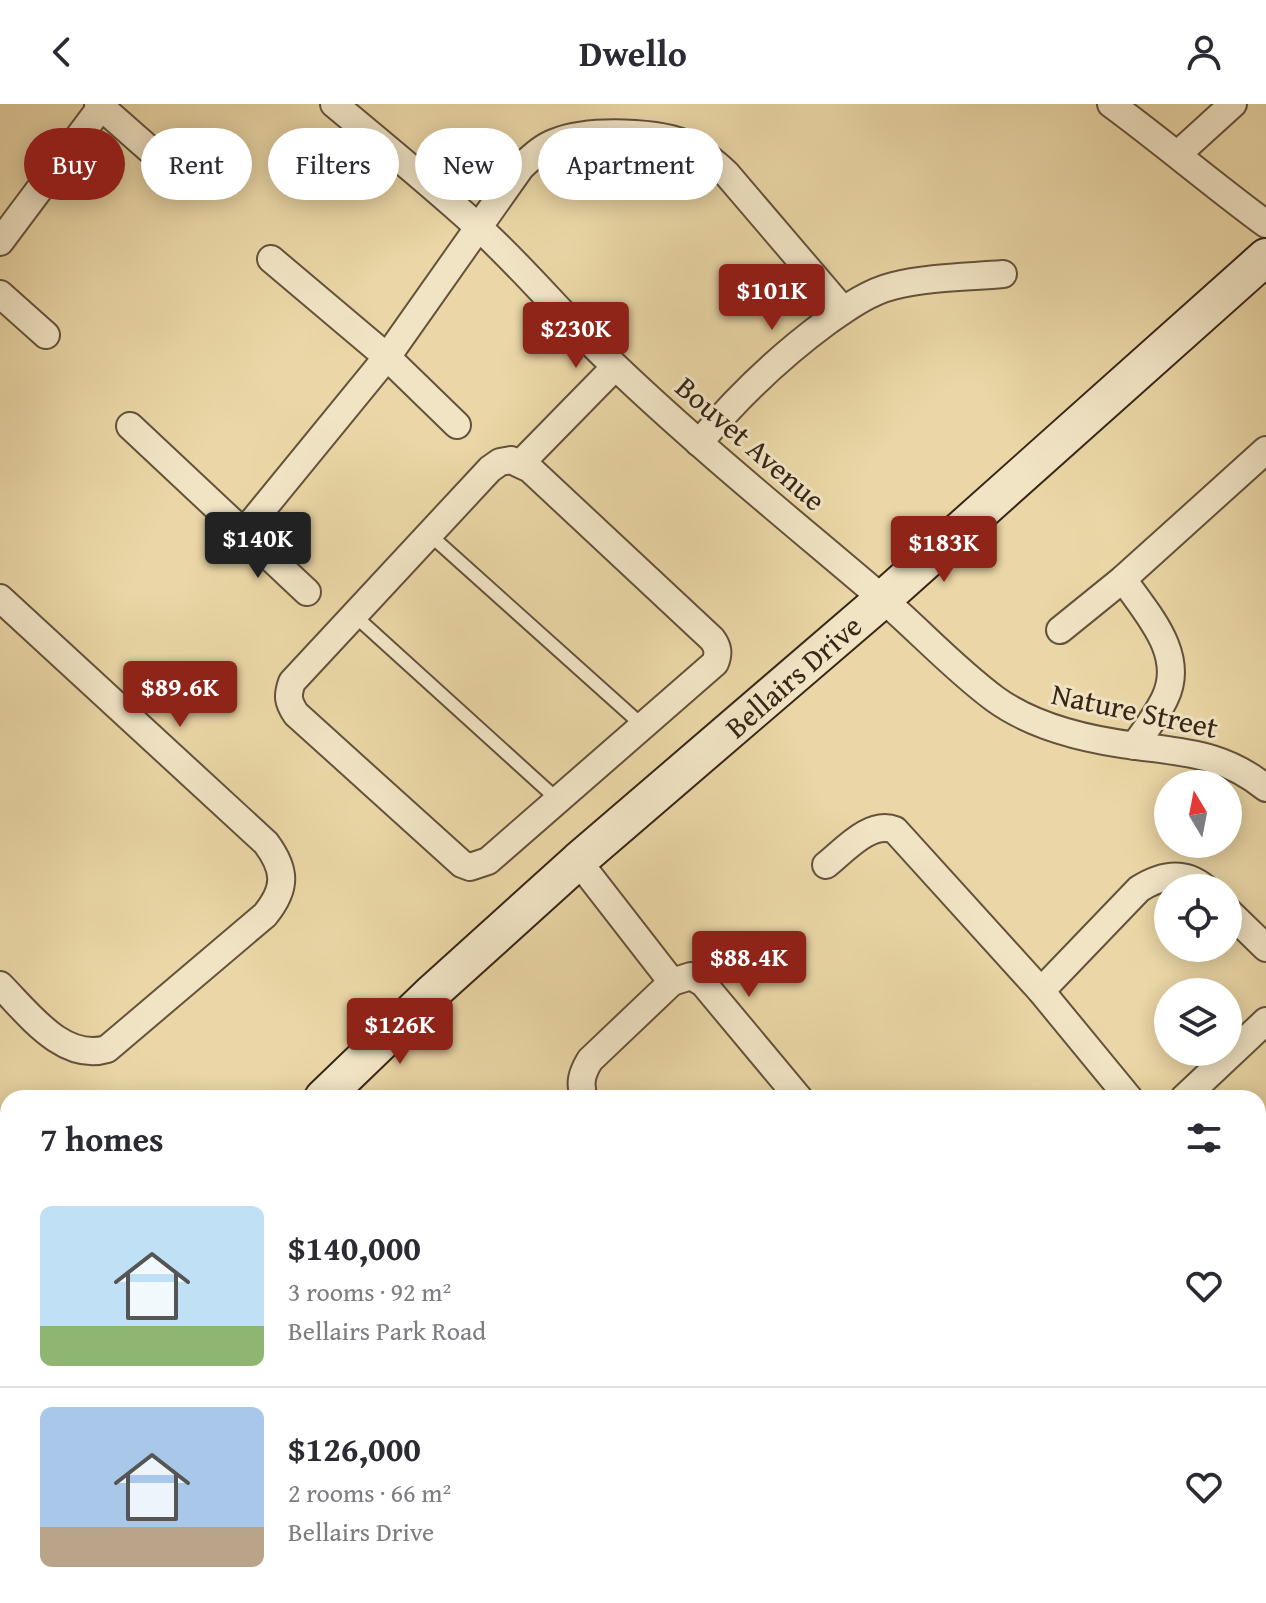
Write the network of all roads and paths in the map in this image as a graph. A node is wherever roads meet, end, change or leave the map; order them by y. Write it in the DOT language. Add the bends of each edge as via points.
graph roads {
  1 [pos="334,104"];
  2 [pos="1111,104"];
  3 [pos="1233,104"];
  4 [pos="100,105"];
  5 [pos="141,142"];
  6 [pos="1178,154"];
  7 [pos="1266,224"];
  8 [pos="478,227"];
  9 [pos="0,242"];
  10 [pos="1266,257"];
  11 [pos="271,259"];
  12 [pos="1003,274"];
  13 [pos="0,294"];
  14 [pos="843,310"];
  15 [pos="46,335"];
  16 [pos="387,357"];
  17 [pos="615,367"];
  18 [pos="457,425"];
  19 [pos="130,426"];
  20 [pos="699,443"];
  21 [pos="1262,462"];
  22 [pos="521,463"];
  23 [pos="244,532"];
  24 [pos="429,534"];
  25 [pos="1123,579"];
  26 [pos="307,592"];
  27 [pos="0,598"];
  28 [pos="883,599"];
  29 [pos="354,615"];
  30 [pos="1060,630"];
  31 [pos="643,726"];
  32 [pos="1134,746"];
  33 [pos="1266,788"];
  34 [pos="558,800"];
  35 [pos="578,861"];
  36 [pos="826,865"];
  37 [pos="1154,880"];
  38 [pos="1242,925"];
  39 [pos="1266,948"];
  40 [pos="672,982"];
  41 [pos="0,985"];
  42 [pos="1041,991"];
  43 [pos="1266,1021"];
  44 [pos="331,1090"];
  45 [pos="582,1090"];
  46 [pos="792,1090"];
  47 [pos="1122,1090"];
  48 [pos="1193,1090"];
  1 -- 8 [label="street, Bouvet Avenue"];
  2 -- 6 [label="street"];
  3 -- 6 [label="street"];
  4 -- 5 [label="street"];
  4 -- 9 [label="street"];
  6 -- 7 [label="street"];
  8 -- 14 [label="street" via="521,167 557,141 608,134 663,137 689,145 726,173"];
  8 -- 16 [label="street"];
  8 -- 17 [label="street, Bouvet Avenue"];
  10 -- 28 [label="street, Bellairs Drive"];
  11 -- 16 [label="street"];
  12 -- 14 [label="street" via="891,286"];
  13 -- 15 [label="street"];
  14 -- 20 [label="street" via="767,369"];
  16 -- 18 [label="street"];
  16 -- 23 [label="street"];
  17 -- 20 [label="street, Bouvet Avenue"];
  17 -- 22 [label="street"];
  19 -- 23 [label="street"];
  20 -- 28 [label="street, Bouvet Avenue"];
  21 -- 25 [label="street"];
  22 -- 24 [label="street" via="500,462 490,469"];
  22 -- 31 [label="street" via="716,644 715,663"];
  23 -- 26 [label="street"];
  24 -- 29 [label="street"];
  24 -- 31 [label="lane"];
  25 -- 30 [label="street"];
  25 -- 32 [label="street" via="1160,633 1171,674 1166,696"];
  27 -- 41 [label="street" via="266,843 282,881 280,894 265,915 107,1049 92,1053 69,1047"];
  28 -- 32 [label="street, Nature Street" via="995,699 1032,721"];
  28 -- 35 [label="street, Bellairs Drive"];
  29 -- 34 [label="lane"];
  29 -- 34 [label="street" via="287,694 296,714 320,736 470,867 488,861"];
  31 -- 34 [label="street"];
  32 -- 33 [label="street, Nature Street" via="1223,760"];
  35 -- 40 [label="street"];
  35 -- 44 [label="street, Bellairs Drive"];
  36 -- 42 [label="street" via="867,833 895,830"];
  37 -- 42 [label="street"];
  38 -- 39 [label="street"];
  40 -- 45 [label="street" via="590,1060"];
  40 -- 46 [label="street" via="691,976 703,983"];
  42 -- 47 [label="street"];
  43 -- 48 [label="street"];
}
